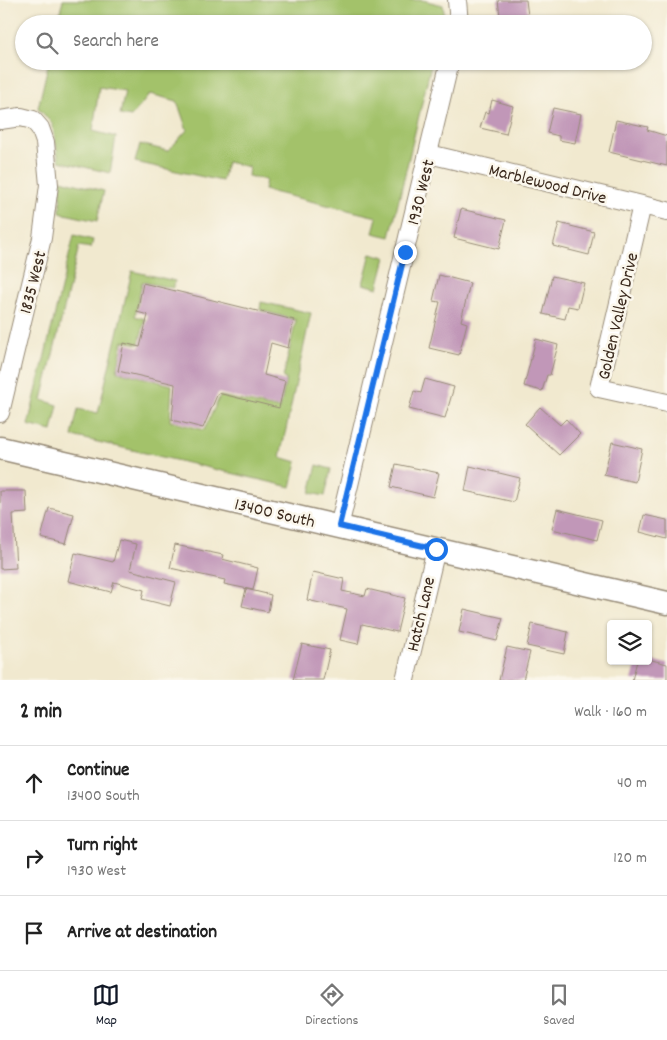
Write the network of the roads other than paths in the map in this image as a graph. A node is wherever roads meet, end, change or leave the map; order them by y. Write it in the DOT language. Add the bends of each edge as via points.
graph roads {
  1 [pos="457,0"];
  2 [pos="458,15"];
  3 [pos="448,70"];
  4 [pos="0,120"];
  5 [pos="429,154"];
  6 [pos="642,206"];
  7 [pos="667,211"];
  8 [pos="667,403"];
  9 [pos="0,413"];
  10 [pos="0,448"];
  11 [pos="339,526"];
  12 [pos="436,549"];
  13 [pos="667,603"];
  14 [pos="405,680"];
  1 -- 2 [label="street"];
  3 -- 5 [label="street, 1930 West"];
  4 -- 9 [label="street, 1835 West" via="21,117 32,120 40,128 45,142 49,184 42,238"];
  5 -- 6 [label="street, Marblewood Drive"];
  5 -- 11 [label="street, 1930 West"];
  6 -- 7 [label="street, Marblewood Drive"];
  6 -- 8 [label="street, Golden Valley Drive" via="599,388"];
  10 -- 11 [label="street, 13400 South"];
  11 -- 12 [label="street, 13400 South"];
  12 -- 13 [label="street, 13400 South"];
  12 -- 14 [label="street, Hatch Lane"];
}
